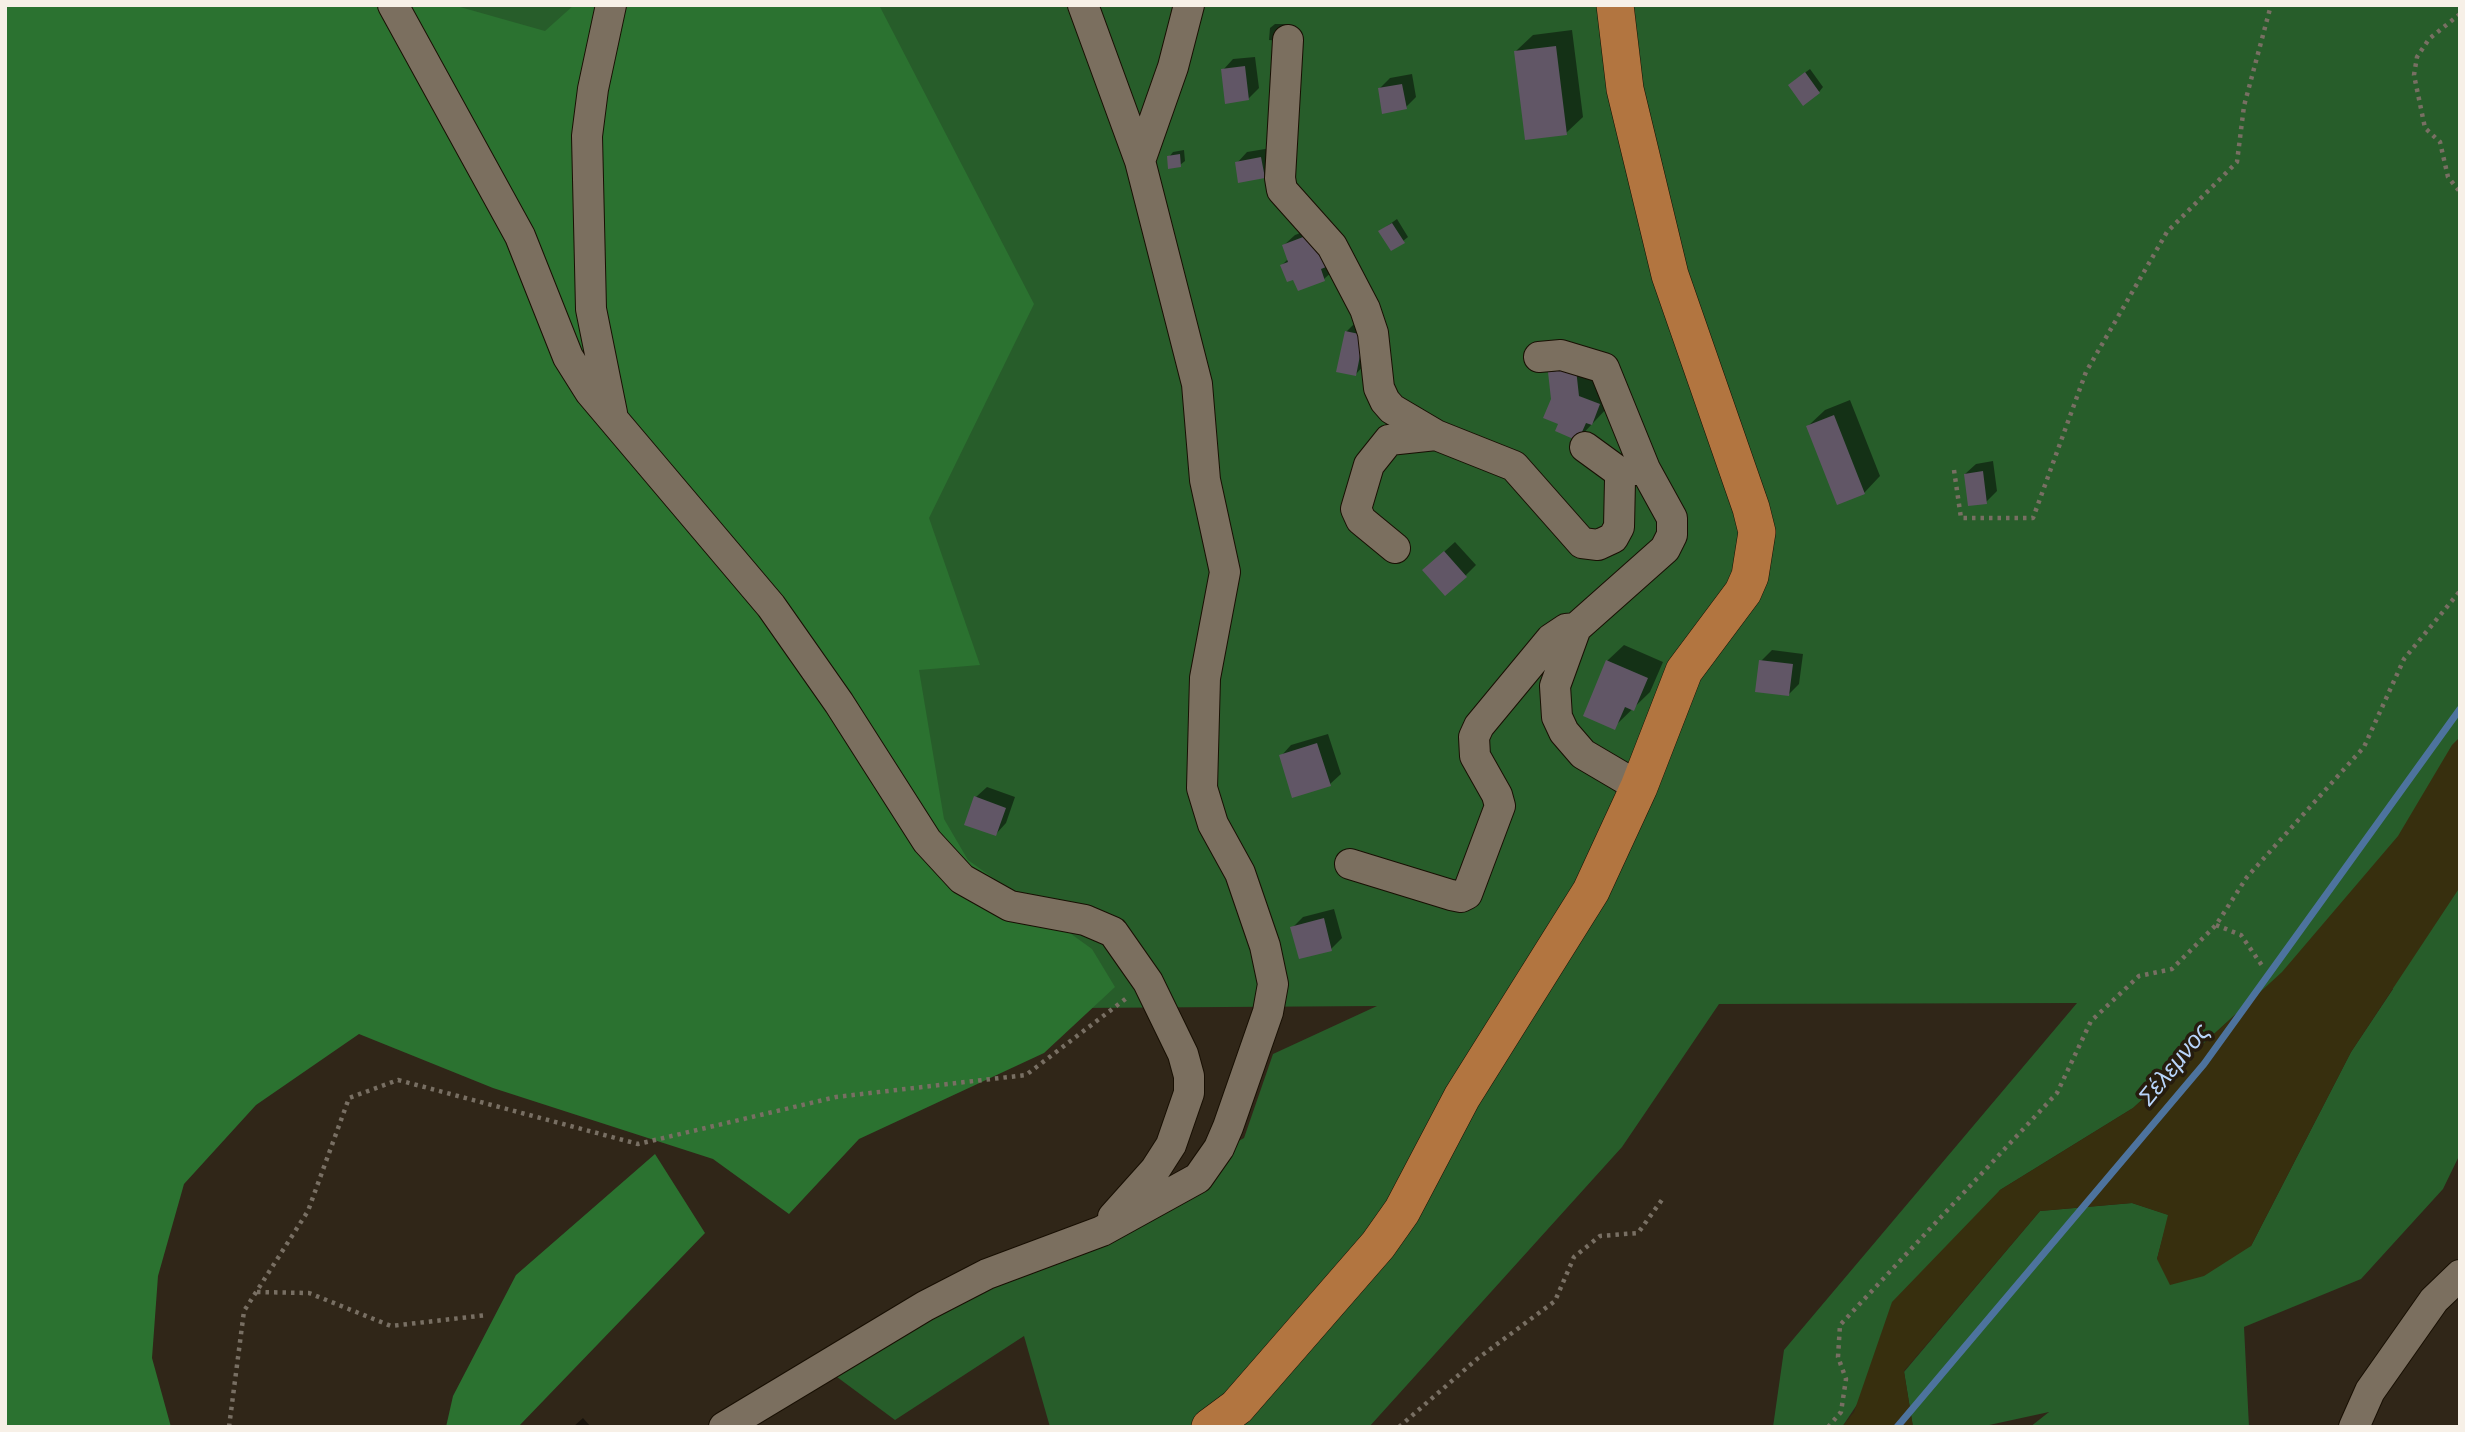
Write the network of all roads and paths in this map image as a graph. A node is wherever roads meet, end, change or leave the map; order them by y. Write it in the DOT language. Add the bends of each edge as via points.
graph roads {
  1 [pos="393,5"];
  2 [pos="611,5"];
  3 [pos="1083,5"];
  4 [pos="1189,5"];
  5 [pos="1615,5"];
  6 [pos="2271,5"];
  7 [pos="2460,14"];
  8 [pos="1289,40"];
  9 [pos="1140,161"];
  10 [pos="2460,192"];
  11 [pos="1539,357"];
  12 [pos="613,421"];
  13 [pos="1436,435"];
  14 [pos="1585,447"];
  15 [pos="1954,470"];
  16 [pos="1634,472"];
  17 [pos="1395,548"];
  18 [pos="2460,591"];
  19 [pos="1576,628"];
  20 [pos="1639,786"];
  21 [pos="1350,864"];
  22 [pos="2216,925"];
  23 [pos="2263,967"];
  24 [pos="1148,982"];
  25 [pos="1664,1197"];
  26 [pos="1102,1231"];
  27 [pos="2460,1275"];
  28 [pos="257,1292"];
  29 [pos="487,1315"];
  30 [pos="1226,1420"];
  31 [pos="229,1427"];
  32 [pos="724,1427"];
  33 [pos="1399,1427"];
  34 [pos="1828,1427"];
  35 [pos="2354,1427"];
  1 -- 12 [label="street" via="520,236 568,356"];
  2 -- 12 [label="street" via="587,136 591,309"];
  3 -- 9 [label="street"];
  4 -- 9 [label="street"];
  5 -- 20 [label="main road" via="1625,89 1670,275 1757,532 1756,553 1743,592 1684,671"];
  6 -- 15 [label="path" via="2244,106 2237,162 2167,232 2086,372 2033,517 1961,518"];
  7 -- 10 [label="path" via="2429,39 2417,57 2414,75 2425,128 2440,142 2448,177"];
  8 -- 13 [label="street" via="1282,190 1332,246 1364,309 1385,401"];
  9 -- 26 [label="street" via="1197,384 1205,480 1225,572 1205,678 1202,788 1213,824 1240,873 1273,984 1268,1012 1228,1127 1211,1161 1198,1178 1181,1189"];
  11 -- 16 [label="street" via="1561,355 1604,368"];
  12 -- 24 [label="street" via="771,606 928,841 962,879 1010,906 1098,924 1113,932"];
  13 -- 16 [label="street" via="1514,466 1582,543 1589,545 1617,533"];
  13 -- 17 [label="street" via="1389,440 1368,465 1356,509 1361,520"];
  14 -- 16 [label="street"];
  16 -- 19 [label="street" via="1672,518 1670,542"];
  18 -- 22 [label="path" via="2404,659 2364,747 2247,877"];
  19 -- 20 [label="street" via="1555,686 1557,717 1583,754"];
  19 -- 21 [label="street" via="1551,639 1474,737 1475,756 1500,806 1467,894 1451,895"];
  20 -- 30 [label="main road" via="1591,891 1462,1097 1402,1211 1378,1245"];
  22 -- 23 [label="path" via="2242,935"];
  22 -- 34 [label="path" via="2172,969 2139,976 2091,1021 2057,1093 1840,1325 1838,1357 1846,1379 1841,1412"];
  24 -- 26 [label="street" via="1183,1054 1189,1093 1180,1123 1155,1170"];
  24 -- 28 [label="path" via="1026,1075 836,1097 638,1144 398,1080 349,1098 309,1211"];
  25 -- 33 [label="path" via="1638,1233 1600,1236 1574,1257 1555,1301 1477,1359"];
  26 -- 32 [label="street" via="987,1274 938,1299"];
  27 -- 35 [label="street" via="2434,1300 2370,1391"];
  28 -- 29 [label="path" via="309,1293 391,1326"];
  28 -- 31 [label="path" via="244,1311"];
}
